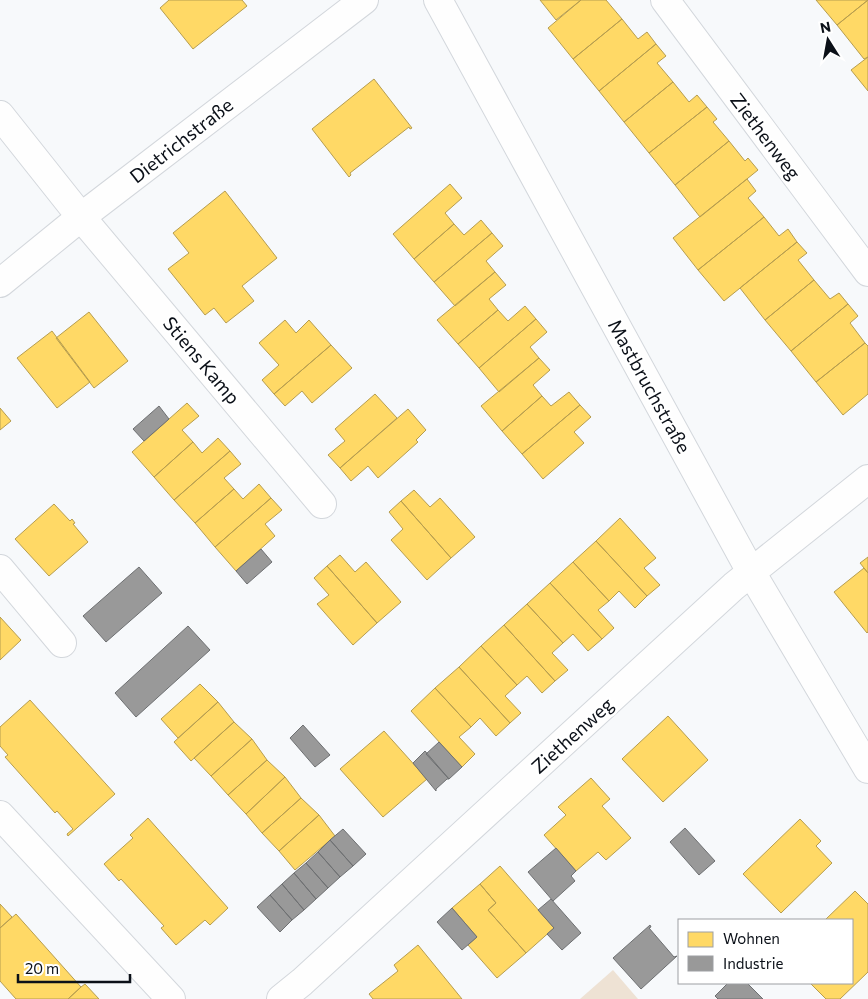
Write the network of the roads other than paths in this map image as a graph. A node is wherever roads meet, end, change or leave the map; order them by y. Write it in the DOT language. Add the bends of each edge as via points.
graph roads {
  1 [pos="364,0"];
  2 [pos="438,0"];
  3 [pos="665,0"];
  4 [pos="0,115"];
  5 [pos="81,217"];
  6 [pos="868,272"];
  7 [pos="0,283"];
  8 [pos="868,479"];
  9 [pos="322,504"];
  10 [pos="0,569"];
  11 [pos="751,572"];
  12 [pos="62,643"];
  13 [pos="868,768"];
  14 [pos="0,815"];
  15 [pos="171,999"];
  16 [pos="281,999"];
  1 -- 5 [label="street, Dietrichstraße"];
  2 -- 11 [label="street, Mastbruchstraße"];
  3 -- 6 [label="street, Ziethenweg"];
  4 -- 5 [label="street, Stiens Kamp"];
  5 -- 7 [label="street, Dietrichstraße"];
  5 -- 9 [label="street, Stiens Kamp"];
  8 -- 11 [label="street, Ziethenweg"];
  10 -- 12 [label="street"];
  11 -- 13 [label="street, Mastbruchstraße"];
  11 -- 16 [label="street, Ziethenweg"];
  14 -- 15 [label="street"];
}
